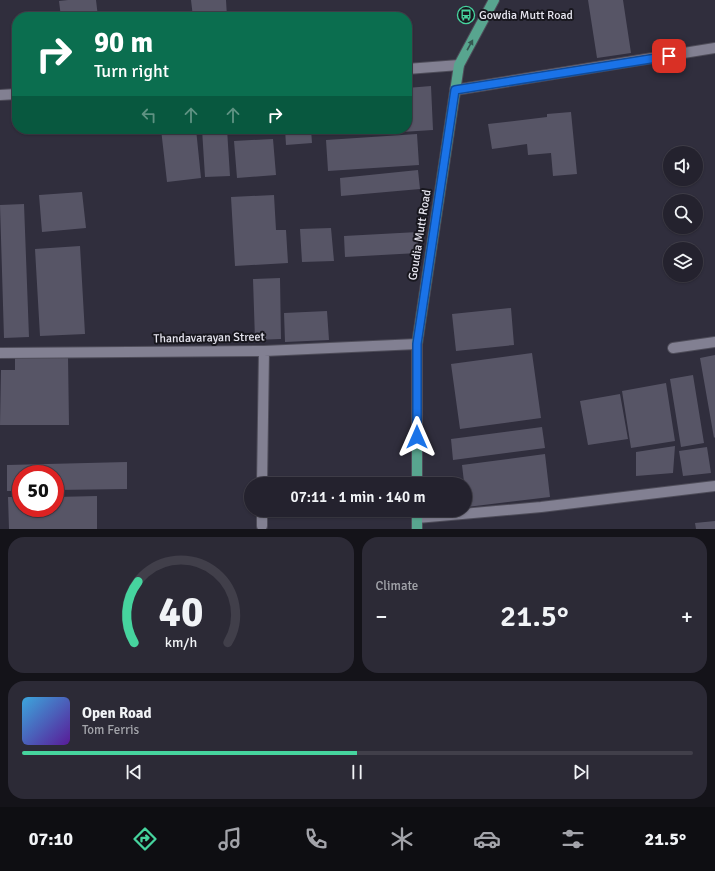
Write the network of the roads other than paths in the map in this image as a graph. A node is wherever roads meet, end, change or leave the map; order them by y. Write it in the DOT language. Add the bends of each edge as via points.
graph roads {
  1 [pos="494,0"];
  2 [pos="715,48"];
  3 [pos="459,65"];
  4 [pos="412,69"];
  5 [pos="455,90"];
  6 [pos="12,94"];
  7 [pos="0,95"];
  8 [pos="715,342"];
  9 [pos="417,344"];
  10 [pos="673,348"];
  11 [pos="264,351"];
  12 [pos="0,353"];
  13 [pos="262,477"];
  14 [pos="417,477"];
  15 [pos="715,486"];
  16 [pos="472,511"];
  17 [pos="262,517"];
  18 [pos="417,517"];
  19 [pos="262,526"];
  20 [pos="417,529"];
  3 -- 1 [label="main road, Goudia Mutt Road, one-way"];
  2 -- 5 [label="street"];
  3 -- 4 [label="street"];
  3 -- 5 [label="main road, Goudia Mutt Road"];
  5 -- 9 [label="main road, Goudia Mutt Road"];
  6 -- 7 [label="street"];
  8 -- 10 [label="street"];
  9 -- 11 [label="street, Thandavarayan Street"];
  9 -- 14 [label="main road, Goudia Mutt Road"];
  11 -- 12 [label="street, Thandavarayan Street"];
  11 -- 13 [label="street"];
  15 -- 16 [label="street" via="541,507"];
  17 -- 19 [label="street"];
  18 -- 20 [label="main road"];
}
